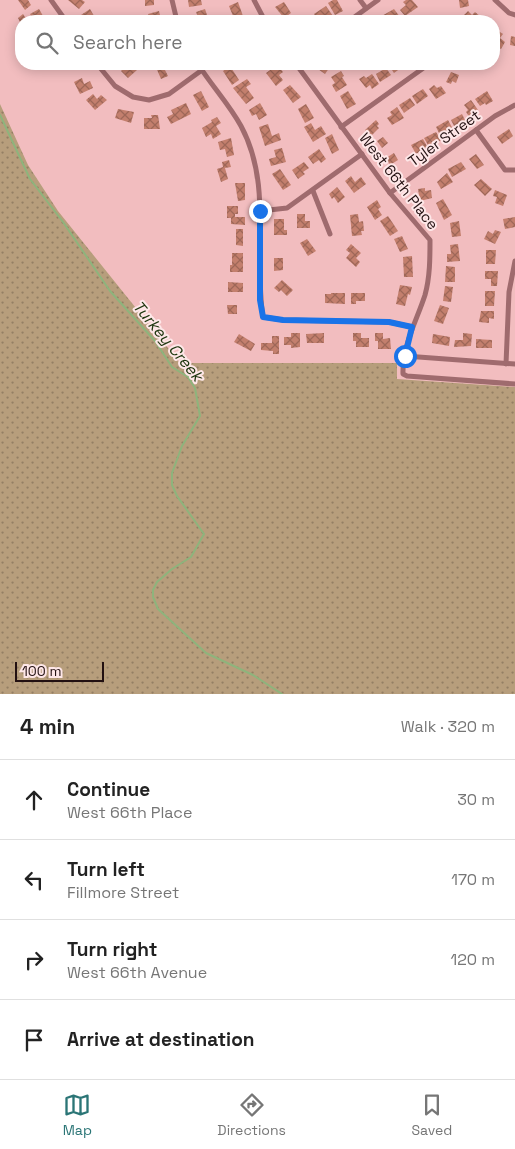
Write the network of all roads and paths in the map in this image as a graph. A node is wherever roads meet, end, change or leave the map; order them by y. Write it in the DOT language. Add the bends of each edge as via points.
graph roads {
  1 [pos="51,0"];
  2 [pos="172,0"];
  3 [pos="254,0"];
  4 [pos="360,0"];
  5 [pos="378,0"];
  6 [pos="495,0"];
  7 [pos="366,8"];
  8 [pos="512,14"];
  9 [pos="62,15"];
  10 [pos="176,15"];
  11 [pos="262,15"];
  12 [pos="357,15"];
  13 [pos="102,70"];
  14 [pos="202,70"];
  15 [pos="300,70"];
  16 [pos="421,70"];
  17 [pos="515,105"];
  18 [pos="341,127"];
  19 [pos="476,130"];
  20 [pos="362,154"];
  21 [pos="515,170"];
  22 [pos="312,191"];
  23 [pos="390,193"];
  24 [pos="260,211"];
  25 [pos="330,234"];
  26 [pos="515,261"];
  27 [pos="412,327"];
  28 [pos="405,356"];
  29 [pos="506,364"];
  30 [pos="515,364"];
  31 [pos="515,384"];
  1 -- 9 [label="street"];
  2 -- 10 [label="street"];
  3 -- 11 [label="street"];
  4 -- 7 [label="street"];
  5 -- 7 [label="street"];
  6 -- 8 [label="street"];
  7 -- 12 [label="street"];
  13 -- 14 [label="street" via="116,86 133,97 149,100 169,94"];
  14 -- 24 [label="street" via="241,126 249,144"];
  15 -- 18 [label="street, West 66th Place"];
  16 -- 18 [label="street"];
  17 -- 19 [label="street, Tyler Street"];
  18 -- 20 [label="street, West 66th Place"];
  19 -- 21 [label="street" via="505,170"];
  19 -- 23 [label="street, Tyler Street"];
  20 -- 22 [label="street"];
  20 -- 23 [label="street, West 66th Place"];
  22 -- 24 [label="street" via="288,208"];
  22 -- 25 [label="street"];
  23 -- 27 [label="street, West 66th Place" via="430,240 425,294"];
  24 -- 27 [label="street" via="260,300 263,317 389,322"];
  26 -- 29 [label="street"];
  27 -- 28 [label="street, West 66th Place"];
  28 -- 29 [label="street"];
  28 -- 31 [label="street" via="403,374 407,376"];
  29 -- 30 [label="street"];
}
